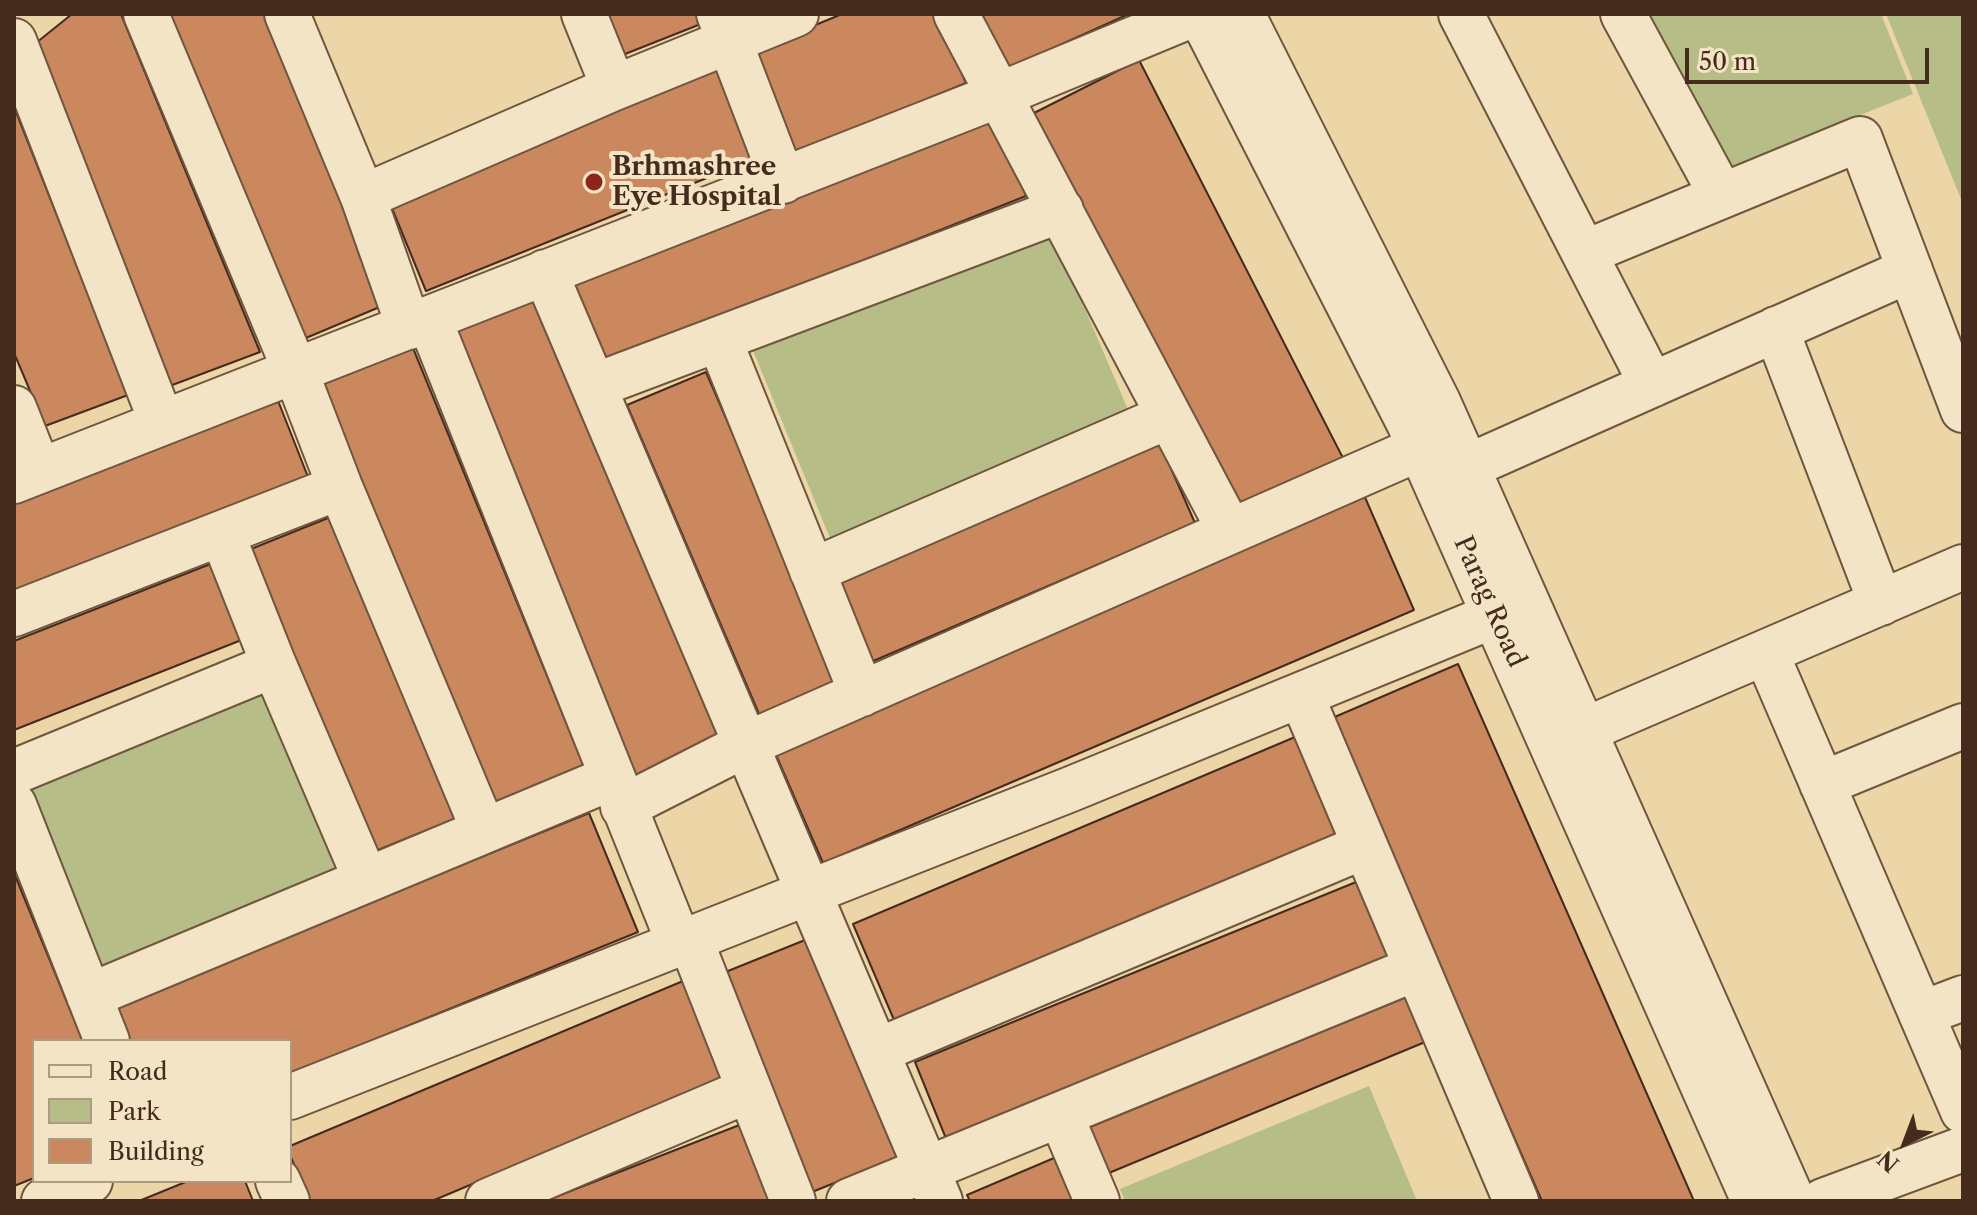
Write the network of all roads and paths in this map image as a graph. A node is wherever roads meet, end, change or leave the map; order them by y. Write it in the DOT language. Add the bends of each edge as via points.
graph roads {
  1 [pos="146,14"];
  2 [pos="287,14"];
  3 [pos="584,14"];
  4 [pos="796,14"];
  5 [pos="956,14"];
  6 [pos="1194,14"];
  7 [pos="1200,14"];
  8 [pos="1242,14"];
  9 [pos="1623,14"];
  10 [pos="1473,17"];
  11 [pos="724,29"];
  12 [pos="14,41"];
  13 [pos="614,88"];
  14 [pos="999,95"];
  15 [pos="783,181"];
  16 [pos="1722,196"];
  17 [pos="363,197"];
  18 [pos="1061,210"];
  19 [pos="1584,253"];
  20 [pos="1910,270"];
  21 [pos="545,272"];
  22 [pos="419,323"];
  23 [pos="1776,329"];
  24 [pos="719,339"];
  25 [pos="295,370"];
  26 [pos="1652,385"];
  27 [pos="594,386"];
  28 [pos="14,408"];
  29 [pos="1963,410"];
  30 [pos="1169,416"];
  31 [pos="162,423"];
  32 [pos="1420,448"];
  33 [pos="1467,467"];
  34 [pos="27,476"];
  35 [pos="340,487"];
  36 [pos="1230,531"];
  37 [pos="222,534"];
  38 [pos="1963,567"];
  39 [pos="812,571"];
  40 [pos="1881,603"];
  41 [pos="1511,608"];
  42 [pos="14,614"];
  43 [pos="1766,653"];
  44 [pos="274,665"];
  45 [pos="862,694"];
  46 [pos="1301,695"];
  47 [pos="1585,730"];
  48 [pos="1959,739"];
  49 [pos="747,744"];
  50 [pos="14,772"];
  51 [pos="1822,784"];
  52 [pos="617,792"];
  53 [pos="14,805"];
  54 [pos="484,831"];
  55 [pos="1365,846"];
  56 [pos="366,880"];
  57 [pos="810,891"];
  58 [pos="684,941"];
  59 [pos="1417,968"];
  60 [pos="89,996"];
  61 [pos="1963,998"];
  62 [pos="1921,1014"];
  63 [pos="106,1039"];
  64 [pos="877,1051"];
  65 [pos="749,1090"];
  66 [pos="292,1096"];
  67 [pos="1963,1111"];
  68 [pos="1061,1116"];
  69 [pos="1963,1149"];
  70 [pos="85,1183"];
  71 [pos="933,1186"];
  72 [pos="44,1201"];
  73 [pos="488,1201"];
  74 [pos="793,1201"];
  75 [pos="849,1201"];
  76 [pos="1097,1201"];
  77 [pos="1516,1201"];
  78 [pos="1754,1201"];
  79 [pos="1793,1201"];
  80 [pos="1823,1201"];
  1 -- 25 [label="street"];
  2 -- 17 [label="street"];
  3 -- 13 [label="street"];
  4 -- 11 [label="street"];
  5 -- 14 [label="street"];
  6 -- 14 [label="street"];
  7 -- 32 [label="street, Parag Road"];
  8 -- 33 [label="street, Parag Road"];
  9 -- 16 [label="street"];
  10 -- 19 [label="street"];
  11 -- 13 [label="street"];
  11 -- 15 [label="street"];
  12 -- 31 [label="street"];
  13 -- 17 [label="street"];
  14 -- 15 [label="street"];
  14 -- 18 [label="street"];
  15 -- 21 [label="street"];
  16 -- 19 [label="street"];
  16 -- 20 [label="street" via="1860,139"];
  17 -- 22 [label="street"];
  18 -- 24 [label="street"];
  18 -- 30 [label="street"];
  19 -- 26 [label="street"];
  20 -- 23 [label="street"];
  20 -- 29 [label="street"];
  21 -- 22 [label="street"];
  21 -- 27 [label="street"];
  22 -- 25 [label="street"];
  22 -- 52 [label="street"];
  23 -- 26 [label="street"];
  23 -- 40 [label="street"];
  24 -- 27 [label="street"];
  24 -- 39 [label="street"];
  25 -- 31 [label="street"];
  25 -- 35 [label="street"];
  26 -- 33 [label="street"];
  27 -- 49 [label="street"];
  28 -- 34 [label="street"];
  30 -- 36 [label="street"];
  30 -- 39 [label="street"];
  31 -- 34 [label="street"];
  32 -- 36 [label="street"];
  32 -- 41 [label="street, Parag Road"];
  33 -- 41 [label="street, Parag Road"];
  35 -- 37 [label="street"];
  35 -- 54 [label="street"];
  36 -- 45 [label="street"];
  37 -- 42 [label="street"];
  37 -- 44 [label="street"];
  38 -- 40 [label="street"];
  39 -- 45 [label="street"];
  40 -- 43 [label="street"];
  41 -- 46 [label="street"];
  41 -- 47 [label="street, Parag Road"];
  41 -- 78 [label="street, Parag Road"];
  43 -- 47 [label="street"];
  43 -- 51 [label="street"];
  44 -- 50 [label="street"];
  44 -- 56 [label="street"];
  45 -- 49 [label="street"];
  46 -- 55 [label="street"];
  46 -- 57 [label="street"];
  47 -- 79 [label="street, Parag Road"];
  48 -- 51 [label="street"];
  49 -- 52 [label="street"];
  49 -- 57 [label="street"];
  51 -- 62 [label="street"];
  52 -- 54 [label="street"];
  52 -- 58 [label="street"];
  53 -- 60 [label="street"];
  54 -- 56 [label="street"];
  55 -- 59 [label="street"];
  55 -- 64 [label="street"];
  56 -- 60 [label="street"];
  57 -- 58 [label="street"];
  57 -- 64 [label="street"];
  58 -- 65 [label="street"];
  58 -- 66 [label="street"];
  59 -- 68 [label="street"];
  59 -- 77 [label="street"];
  60 -- 63 [label="street"];
  61 -- 62 [label="street"];
  62 -- 67 [label="street"];
  64 -- 71 [label="street"];
  65 -- 73 [label="street"];
  65 -- 74 [label="street"];
  68 -- 71 [label="street"];
  68 -- 76 [label="street"];
  69 -- 80 [label="street"];
  70 -- 72 [label="street"];
  71 -- 75 [label="street"];
}
